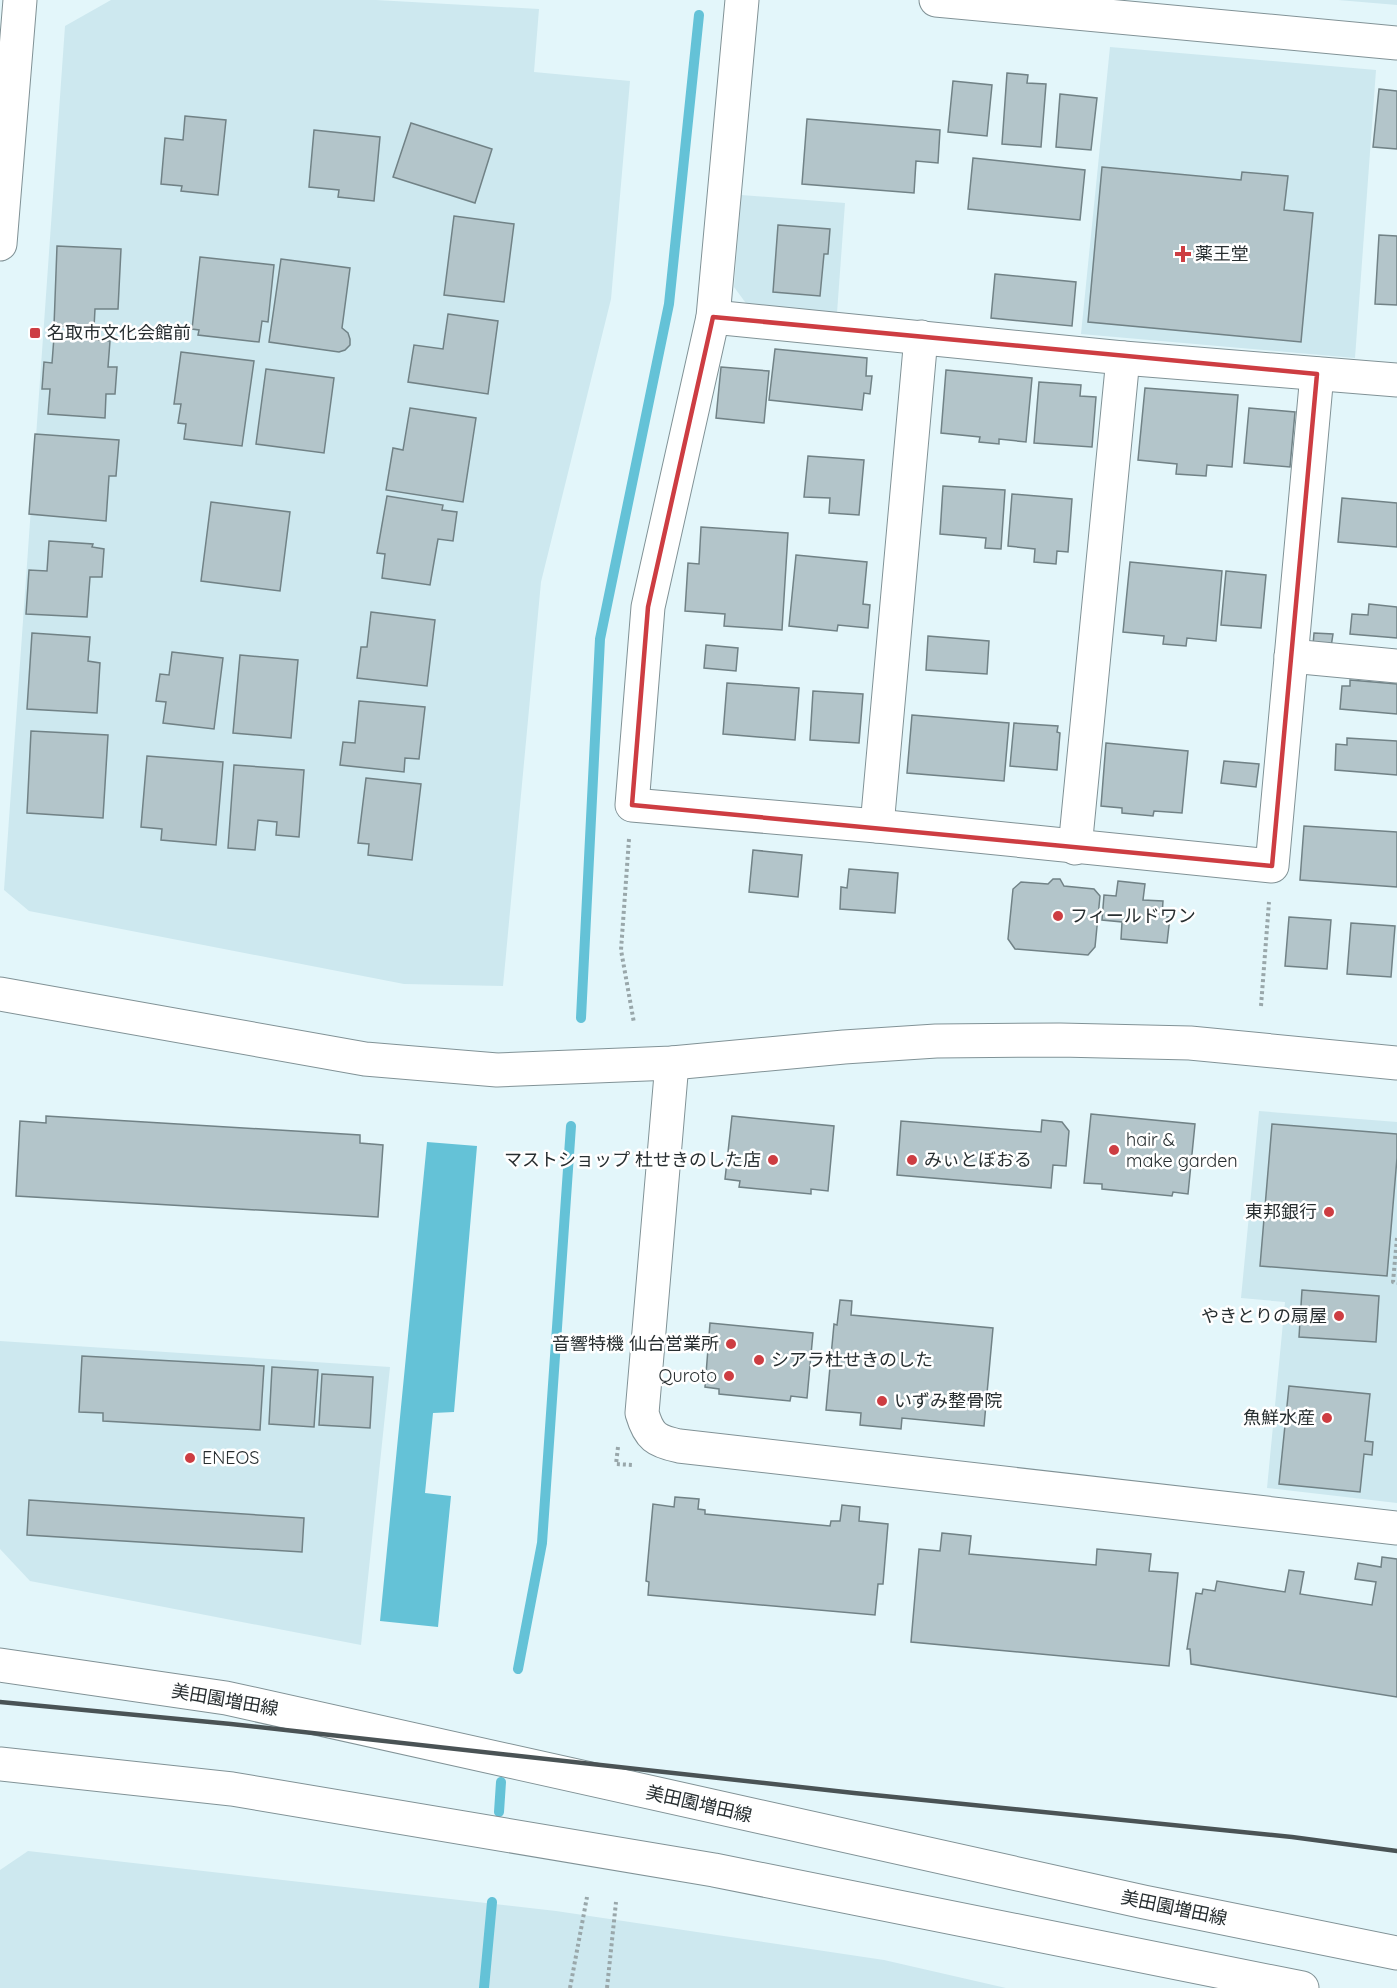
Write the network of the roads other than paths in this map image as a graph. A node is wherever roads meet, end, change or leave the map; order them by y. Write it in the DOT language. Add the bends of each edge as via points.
graph roads {
  1 [pos="20,0"];
  2 [pos="742,0"];
  3 [pos="936,0"];
  4 [pos="1397,44"];
  5 [pos="0,244"];
  6 [pos="713,317"];
  7 [pos="921,337"];
  8 [pos="1123,358"];
  9 [pos="1317,374"];
  10 [pos="1397,380"];
  11 [pos="1291,656"];
  12 [pos="1397,666"];
  13 [pos="877,826"];
  14 [pos="1076,848"];
  15 [pos="0,994"];
  16 [pos="672,1063"];
  17 [pos="1397,1063"];
  18 [pos="1397,1528"];
  19 [pos="0,1665"];
  20 [pos="0,1764"];
  21 [pos="1397,1953"];
  22 [pos="1302,1988"];
  1 -- 5 [label="street"];
  2 -- 6 [label="street"];
  3 -- 4 [label="street"];
  6 -- 7 [label="street"];
  6 -- 13 [label="street" via="648,608 632,805"];
  7 -- 8 [label="street"];
  7 -- 13 [label="street"];
  8 -- 9 [label="street"];
  8 -- 14 [label="street"];
  9 -- 10 [label="street"];
  9 -- 11 [label="street"];
  11 -- 12 [label="street"];
  11 -- 14 [label="street" via="1272,866"];
  13 -- 14 [label="street"];
  15 -- 16 [label="street" via="365,1059 497,1070"];
  16 -- 17 [label="street" via="936,1041 1059,1040 1190,1043"];
  16 -- 18 [label="street" via="642,1413 650,1434 659,1442"];
  19 -- 21 [label="street, 美田園増田線" via="226,1698 1144,1902"];
  20 -- 22 [label="street" via="232,1790 702,1868"];
}
